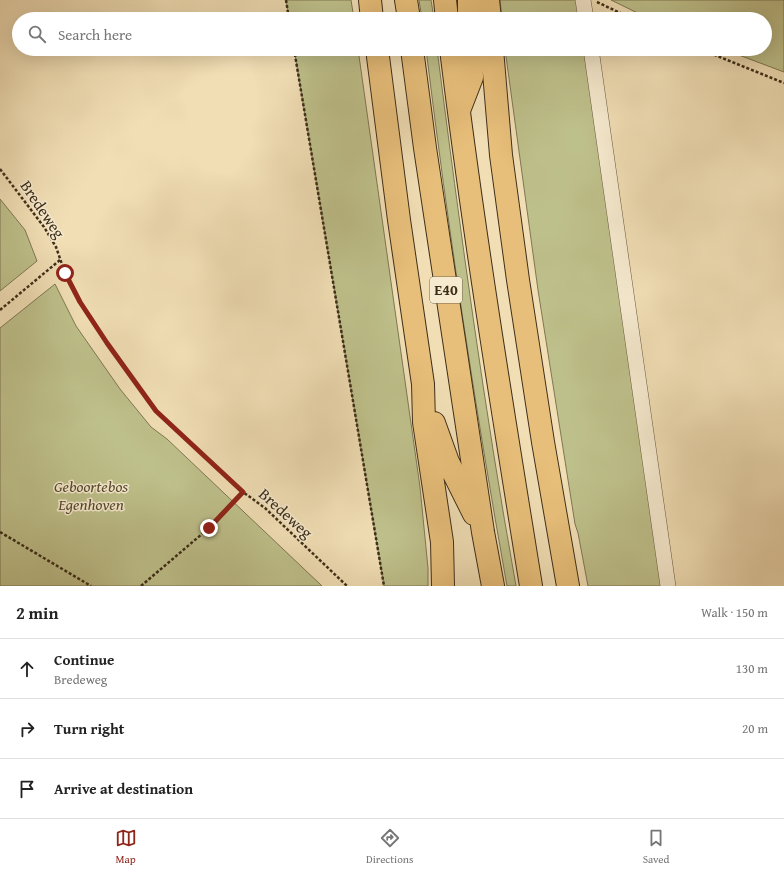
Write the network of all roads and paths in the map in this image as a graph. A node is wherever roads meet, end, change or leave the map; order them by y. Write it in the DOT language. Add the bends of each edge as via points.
graph roads {
  1 [pos="286,0"];
  2 [pos="370,0"];
  3 [pos="406,0"];
  4 [pos="445,0"];
  5 [pos="469,0"];
  6 [pos="488,0"];
  7 [pos="584,0"];
  8 [pos="592,0"];
  9 [pos="288,12"];
  10 [pos="371,12"];
  11 [pos="408,12"];
  12 [pos="446,12"];
  13 [pos="469,12"];
  14 [pos="489,12"];
  15 [pos="585,12"];
  16 [pos="618,12"];
  17 [pos="295,56"];
  18 [pos="378,56"];
  19 [pos="413,56"];
  20 [pos="452,56"];
  21 [pos="471,56"];
  22 [pos="493,56"];
  23 [pos="592,56"];
  24 [pos="717,56"];
  25 [pos="784,83"];
  26 [pos="458,111"];
  27 [pos="0,169"];
  28 [pos="60,260"];
  29 [pos="0,310"];
  30 [pos="423,384"];
  31 [pos="243,492"];
  32 [pos="0,532"];
  33 [pos="483,532"];
  34 [pos="91,586"];
  35 [pos="141,586"];
  36 [pos="347,586"];
  37 [pos="384,586"];
  38 [pos="443,586"];
  39 [pos="493,586"];
  40 [pos="531,586"];
  41 [pos="568,586"];
  42 [pos="668,586"];
  1 -- 9 [label="path"];
  2 -- 10 [label="highway"];
  3 -- 11 [label="highway"];
  4 -- 12 [label="highway"];
  5 -- 13 [label="highway"];
  6 -- 14 [label="highway"];
  7 -- 15 [label="street"];
  8 -- 16 [label="path"];
  17 -- 37 [label="path"];
  18 -- 30 [label="highway"];
  19 -- 33 [label="highway, E40"];
  20 -- 26 [label="highway, E40"];
  21 -- 26 [label="highway" via="472,77"];
  22 -- 41 [label="highway" via="501,155 517,272"];
  23 -- 42 [label="street"];
  24 -- 25 [label="path"];
  26 -- 40 [label="highway, E40"];
  27 -- 28 [label="path, Bredeweg" via="44,227 56,247"];
  28 -- 29 [label="path"];
  28 -- 31 [label="path, Bredeweg" via="80,302 156,411"];
  30 -- 33 [label="highway" via="448,462"];
  30 -- 38 [label="highway" via="424,422 442,542"];
  31 -- 35 [label="path" via="209,528"];
  31 -- 36 [label="path, Bredeweg" via="265,508"];
  32 -- 34 [label="path"];
  33 -- 39 [label="highway, E40"];
}
